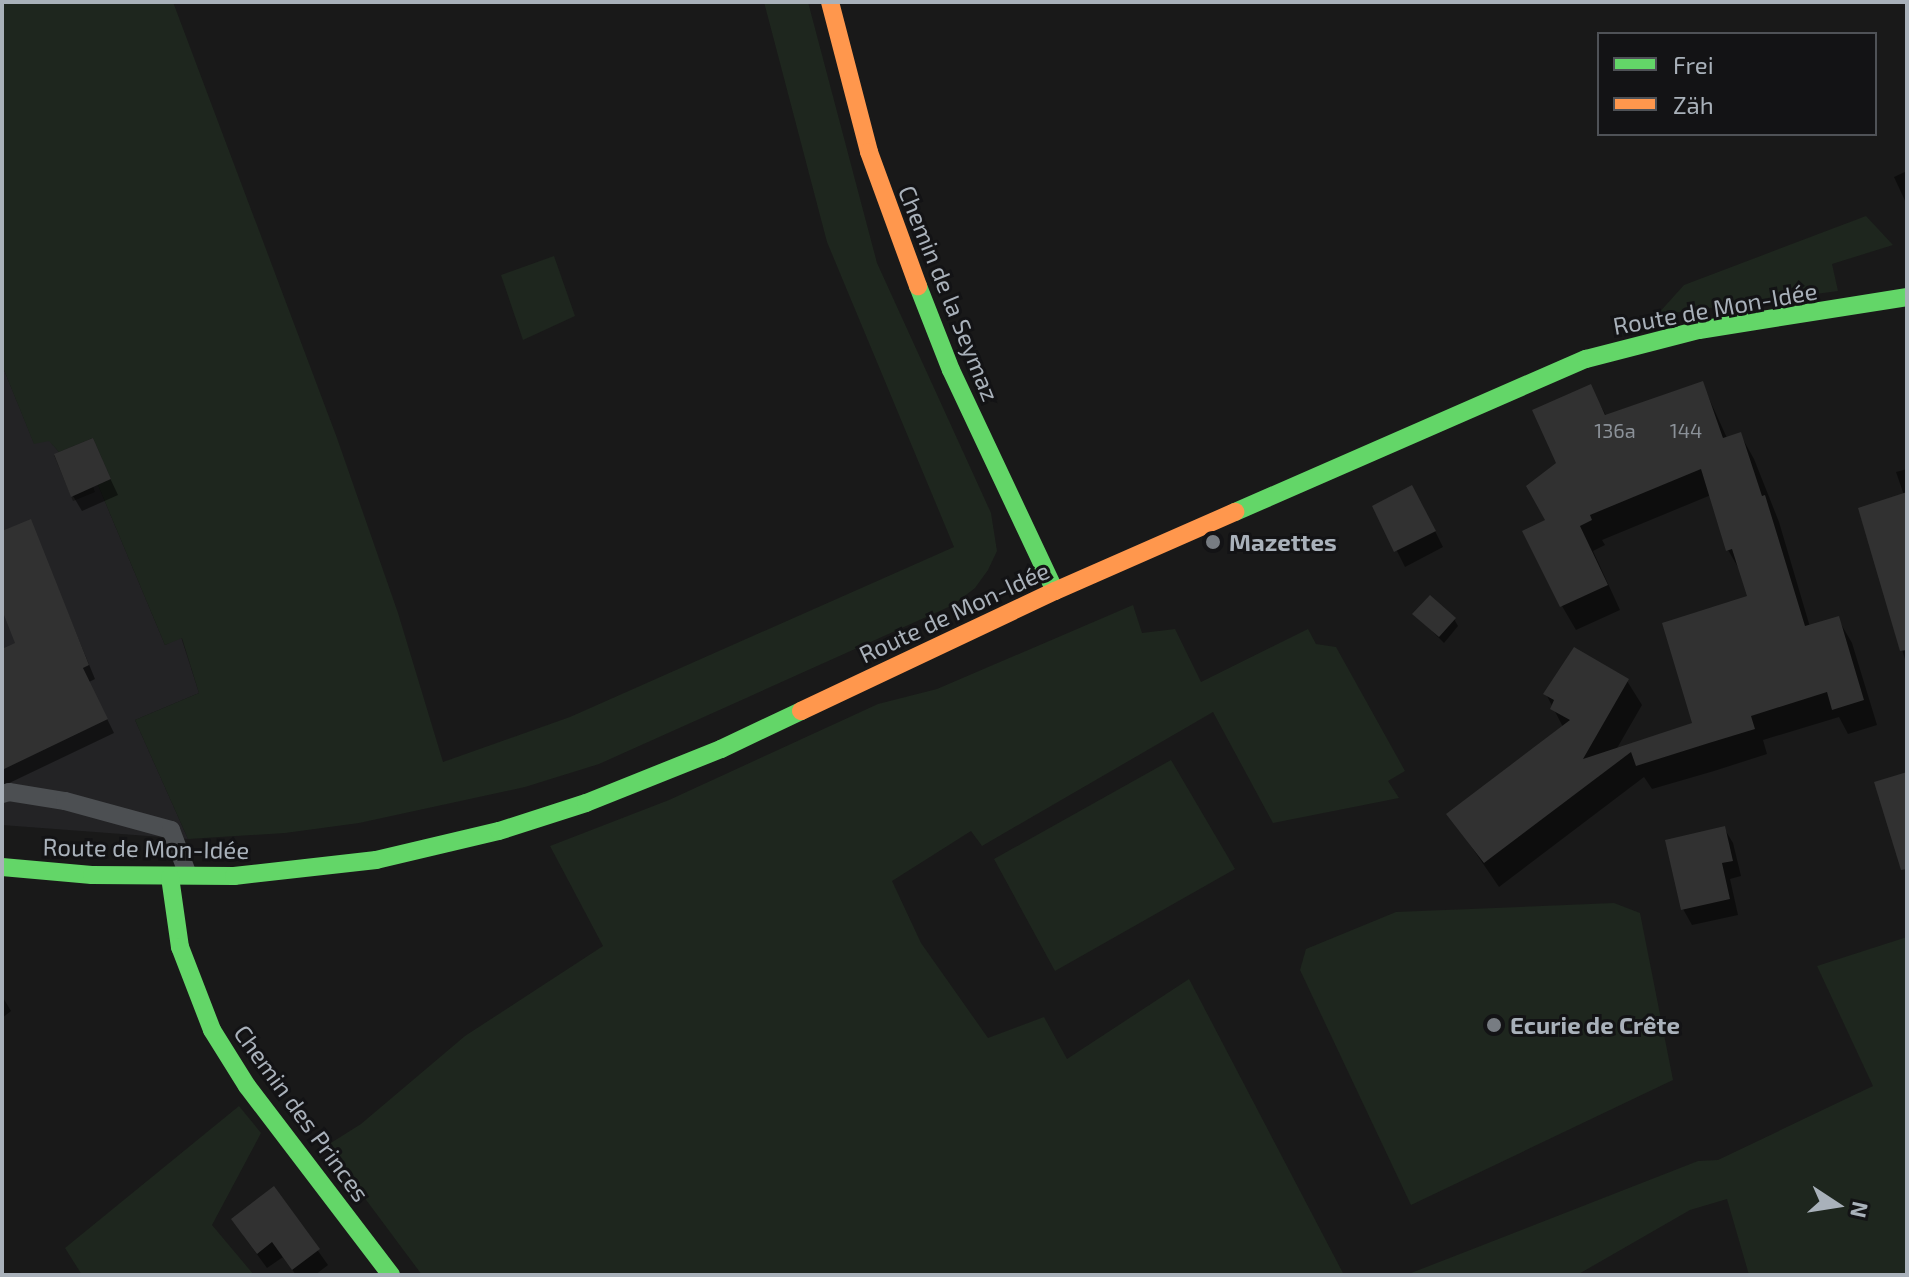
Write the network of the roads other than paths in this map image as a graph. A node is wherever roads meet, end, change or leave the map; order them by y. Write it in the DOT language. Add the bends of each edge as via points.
graph roads {
  1 [pos="830,2"];
  2 [pos="1907,297"];
  3 [pos="1055,591"];
  4 [pos="2,794"];
  5 [pos="2,867"];
  6 [pos="179,877"];
  7 [pos="391,1275"];
  1 -- 3 [label="street, Chemin de la Seymaz" via="869,152 896,231 951,370"];
  2 -- 3 [label="street, Route de Mon-Idée" via="1699,330 1612,350 1460,411"];
  3 -- 6 [label="street, Route de Mon-Idée" via="721,749 586,803 499,831 376,860 288,872"];
  4 -- 6 [label="lane" via="65,801 171,830"];
  5 -- 6 [label="street, Route de Mon-Idée"];
  6 -- 7 [label="street, Chemin des Princes" via="180,947 212,1030 247,1086"];
}
